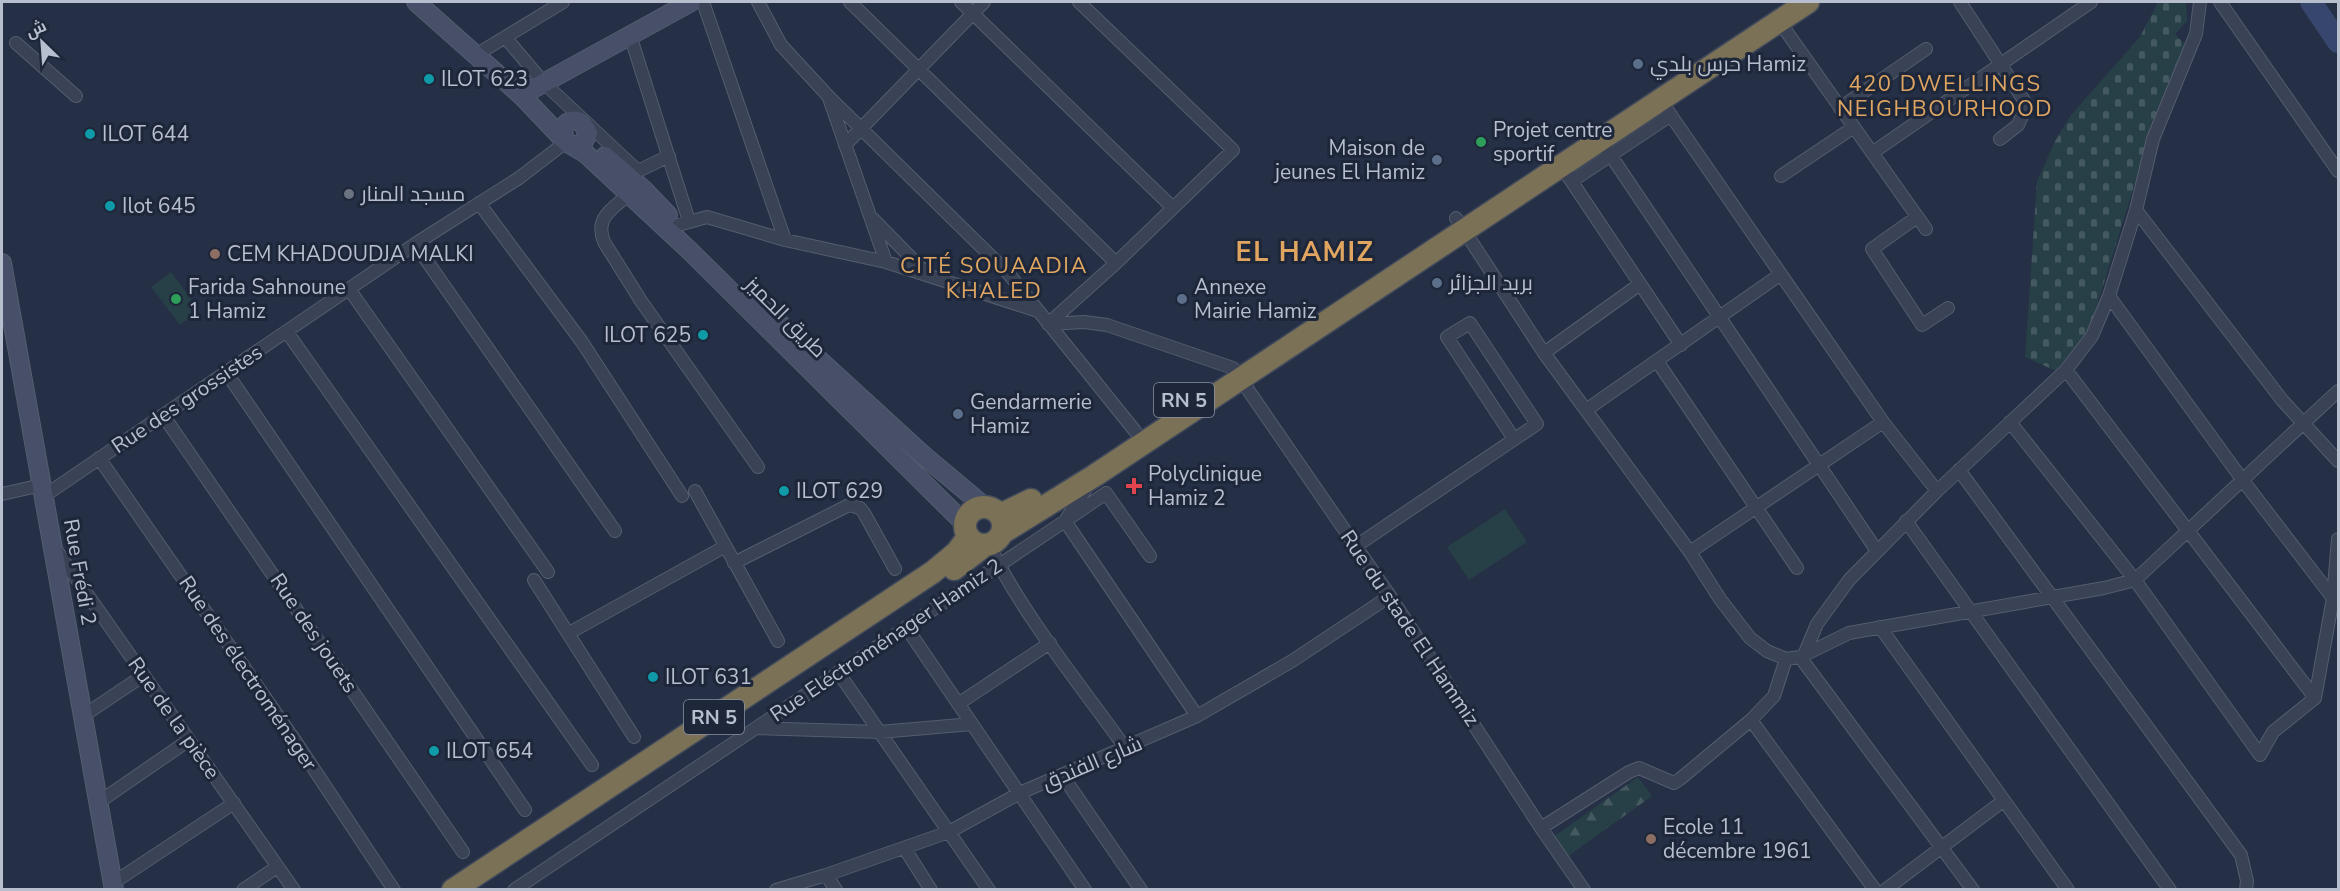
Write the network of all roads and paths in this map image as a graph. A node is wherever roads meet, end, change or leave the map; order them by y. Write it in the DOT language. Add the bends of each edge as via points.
graph roads {
  1 [pos="416,2"];
  2 [pos="429,2"];
  3 [pos="562,2"];
  4 [pos="691,2"];
  5 [pos="703,2"];
  6 [pos="758,2"];
  7 [pos="850,2"];
  8 [pos="961,2"];
  9 [pos="984,2"];
  10 [pos="1079,2"];
  11 [pos="1808,2"];
  12 [pos="1960,2"];
  13 [pos="2091,2"];
  14 [pos="2200,2"];
  15 [pos="2220,2"];
  16 [pos="1782,11"];
  17 [pos="973,13"];
  18 [pos="630,35"];
  19 [pos="505,37"];
  20 [pos="16,43"];
  21 [pos="1926,49"];
  22 [pos="484,50"];
  23 [pos="2002,63"];
  24 [pos="919,68"];
  25 [pos="536,87"];
  26 [pos="76,96"];
  27 [pos="829,97"];
  28 [pos="1666,108"];
  29 [pos="1840,108"];
  30 [pos="1854,127"];
  31 [pos="861,128"];
  32 [pos="2000,139"];
  33 [pos="572,141"];
  34 [pos="845,145"];
  35 [pos="1606,148"];
  36 [pos="1872,153"];
  37 [pos="669,156"];
  38 [pos="2338,171"];
  39 [pos="1567,174"];
  40 [pos="1781,177"];
  41 [pos="632,180"];
  42 [pos="479,203"];
  43 [pos="1172,207"];
  44 [pos="2136,210"];
  45 [pos="870,215"];
  46 [pos="1917,217"];
  47 [pos="683,223"];
  48 [pos="1460,224"];
  49 [pos="1926,230"];
  50 [pos="785,240"];
  51 [pos="415,244"];
  52 [pos="886,262"];
  53 [pos="2,263"];
  54 [pos="1116,263"];
  55 [pos="1781,274"];
  56 [pos="929,276"];
  57 [pos="1640,284"];
  58 [pos="349,289"];
  59 [pos="2109,296"];
  60 [pos="1948,308"];
  61 [pos="1038,311"];
  62 [pos="1719,318"];
  63 [pos="1048,324"];
  64 [pos="287,332"];
  65 [pos="1681,345"];
  66 [pos="1544,352"];
  67 [pos="1657,361"];
  68 [pos="2066,370"];
  69 [pos="226,372"];
  70 [pos="1237,373"];
  71 [pos="2338,392"];
  72 [pos="1586,410"];
  73 [pos="163,415"];
  74 [pos="2010,422"];
  75 [pos="1883,423"];
  76 [pos="2303,424"];
  77 [pos="1135,431"];
  78 [pos="1514,439"];
  79 [pos="99,458"];
  80 [pos="2338,461"];
  81 [pos="1818,466"];
  82 [pos="758,467"];
  83 [pos="1959,470"];
  84 [pos="1094,476"];
  85 [pos="2244,482"];
  86 [pos="43,490"];
  87 [pos="1937,490"];
  88 [pos="695,491"];
  89 [pos="2,494"];
  90 [pos="682,496"];
  91 [pos="1755,509"];
  92 [pos="1065,520"];
  93 [pos="1906,521"];
  94 [pos="986,527"];
  95 [pos="615,531"];
  96 [pos="2189,532"];
  97 [pos="2338,539"];
  98 [pos="53,546"];
  99 [pos="1356,546"];
  100 [pos="724,547"];
  101 [pos="1877,551"];
  102 [pos="1690,552"];
  103 [pos="1150,556"];
  104 [pos="734,563"];
  105 [pos="1797,568"];
  106 [pos="895,569"];
  107 [pos="548,572"];
  108 [pos="534,580"];
  109 [pos="2135,580"];
  110 [pos="1390,596"];
  111 [pos="2050,596"];
  112 [pos="2333,598"];
  113 [pos="1968,610"];
  114 [pos="906,627"];
  115 [pos="1880,627"];
  116 [pos="569,633"];
  117 [pos="778,642"];
  118 [pos="1050,643"];
  119 [pos="1802,656"];
  120 [pos="1786,659"];
  121 [pos="838,672"];
  122 [pos="144,675"];
  123 [pos="2315,698"];
  124 [pos="958,704"];
  125 [pos="83,716"];
  126 [pos="1197,716"];
  127 [pos="1751,720"];
  128 [pos="972,724"];
  129 [pos="756,728"];
  130 [pos="880,732"];
  131 [pos="634,737"];
  132 [pos="189,740"];
  133 [pos="1126,749"];
  134 [pos="592,765"];
  135 [pos="1062,775"];
  136 [pos="1020,794"];
  137 [pos="2003,801"];
  138 [pos="99,802"];
  139 [pos="234,803"];
  140 [pos="525,810"];
  141 [pos="1540,828"];
  142 [pos="949,832"];
  143 [pos="1940,847"];
  144 [pos="905,849"];
  145 [pos="463,852"];
  146 [pos="277,867"];
  147 [pos="826,875"];
  148 [pos="114,886"];
  149 [pos="243,890"];
  150 [pos="294,890"];
  151 [pos="393,890"];
  152 [pos="453,890"];
  153 [pos="482,890"];
  154 [pos="514,890"];
  155 [pos="776,890"];
  156 [pos="836,890"];
  157 [pos="931,890"];
  158 [pos="989,890"];
  159 [pos="1084,890"];
  160 [pos="1141,890"];
  161 [pos="1584,890"];
  162 [pos="1875,890"];
  163 [pos="1885,890"];
  164 [pos="1973,890"];
  165 [pos="2068,890"];
  166 [pos="2170,890"];
  167 [pos="2246,890"];
  1 -- 33 [label="main road, طريق الحميز"];
  2 -- 22 [label="main road"];
  3 -- 19 [label="street"];
  4 -- 18 [label="main road"];
  5 -- 50 [label="street"];
  6 -- 27 [label="street" via="781,45"];
  7 -- 24 [label="street"];
  8 -- 17 [label="street"];
  9 -- 17 [label="street"];
  10 -- 43 [label="street" via="1233,150"];
  11 -- 16 [label="highway, RN 5"];
  12 -- 23 [label="street"];
  13 -- 23 [label="street"];
  14 -- 44 [label="street" via="2196,34 2154,139"];
  15 -- 38 [label="street"];
  16 -- 28 [label="highway, RN 5"];
  16 -- 29 [label="street"];
  16 -- 48 [label="highway, RN 5"];
  17 -- 24 [label="street"];
  17 -- 43 [label="street"];
  18 -- 25 [label="main road"];
  18 -- 37 [label="street"];
  19 -- 22 [label="street"];
  19 -- 25 [label="street"];
  20 -- 26 [label="street"];
  21 -- 29 [label="street"];
  22 -- 25 [label="main road"];
  23 -- 32 [label="street" via="2027,105 2018,125"];
  23 -- 36 [label="street"];
  24 -- 31 [label="street"];
  24 -- 54 [label="street"];
  25 -- 33 [label="main road" via="554,112 582,123 587,129"];
  25 -- 41 [label="street"];
  27 -- 31 [label="street"];
  27 -- 34 [label="street"];
  28 -- 35 [label="highway, RN 5"];
  28 -- 55 [label="street"];
  29 -- 30 [label="street"];
  30 -- 36 [label="street"];
  30 -- 40 [label="street"];
  31 -- 34 [label="street"];
  31 -- 61 [label="street" via="1001,265"];
  33 -- 41 [label="main road, طريق الحميز"];
  33 -- 42 [label="street, Rue des grossistes"];
  34 -- 45 [label="street"];
  35 -- 39 [label="highway, RN 5"];
  35 -- 62 [label="street"];
  36 -- 46 [label="street"];
  37 -- 41 [label="street"];
  37 -- 47 [label="street"];
  39 -- 48 [label="highway, RN 5"];
  39 -- 57 [label="street"];
  41 -- 47 [label="main road, طريق الحميز"];
  41 -- 82 [label="street" via="604,215 600,232 604,242"];
  41 -- 94 [label="main road, طريق الحميز" via="790,353"];
  42 -- 51 [label="street, Rue des grossistes"];
  42 -- 90 [label="street" via="582,342"];
  43 -- 54 [label="street"];
  44 -- 59 [label="street"];
  44 -- 76 [label="street"];
  45 -- 52 [label="street"];
  45 -- 56 [label="street"];
  46 -- 49 [label="street"];
  46 -- 60 [label="street" via="1872,249 1922,325"];
  47 -- 50 [label="street" via="707,217"];
  47 -- 94 [label="main road, طريق الحميز" via="721,271"];
  48 -- 66 [label="street"];
  48 -- 70 [label="highway, RN 5"];
  50 -- 52 [label="street"];
  51 -- 58 [label="street, Rue des grossistes"];
  51 -- 95 [label="street"];
  52 -- 56 [label="street"];
  53 -- 86 [label="main road, Rue Frédi 2"];
  54 -- 63 [label="street"];
  55 -- 62 [label="street"];
  55 -- 75 [label="street"];
  56 -- 61 [label="street"];
  57 -- 65 [label="street"];
  57 -- 66 [label="street"];
  58 -- 64 [label="street, Rue des grossistes"];
  58 -- 107 [label="street"];
  59 -- 68 [label="street" via="2092,336"];
  59 -- 85 [label="street"];
  61 -- 63 [label="street"];
  62 -- 65 [label="street"];
  62 -- 81 [label="street"];
  63 -- 70 [label="street" via="1107,325"];
  63 -- 77 [label="street"];
  64 -- 69 [label="street, Rue des grossistes"];
  64 -- 134 [label="street"];
  65 -- 67 [label="street"];
  66 -- 72 [label="street"];
  67 -- 72 [label="street"];
  67 -- 91 [label="street"];
  68 -- 74 [label="street"];
  68 -- 96 [label="street"];
  69 -- 73 [label="street, Rue des grossistes"];
  69 -- 140 [label="street"];
  70 -- 77 [label="highway, RN 5"];
  70 -- 84 [label="highway, RN 5"];
  70 -- 99 [label="street, Rue du stade El Hammiz"];
  71 -- 76 [label="street"];
  72 -- 102 [label="street"];
  73 -- 79 [label="street, Rue des grossistes"];
  73 -- 145 [label="street, Rue des jouets"];
  74 -- 83 [label="street"];
  74 -- 109 [label="street"];
  75 -- 81 [label="street"];
  75 -- 87 [label="street"];
  76 -- 80 [label="street"];
  76 -- 85 [label="street"];
  77 -- 94 [label="highway, RN 5" via="1059,484"];
  78 -- 78 [label="street" via="1448,337 1470,323 1537,424"];
  78 -- 99 [label="street"];
  79 -- 86 [label="street, Rue des grossistes"];
  79 -- 151 [label="street, Rue des électroménager" via="296,742"];
  81 -- 91 [label="street"];
  81 -- 101 [label="street"];
  83 -- 87 [label="street"];
  83 -- 111 [label="street"];
  84 -- 92 [label="street, Rue Eléctroménager Hamiz 2"];
  84 -- 94 [label="highway, RN 5"];
  85 -- 96 [label="street"];
  85 -- 112 [label="street"];
  86 -- 89 [label="street"];
  86 -- 98 [label="main road, Rue Frédi 2"];
  87 -- 93 [label="street"];
  88 -- 100 [label="street"];
  91 -- 102 [label="street"];
  91 -- 105 [label="street"];
  92 -- 94 [label="street, Rue Eléctroménager Hamiz 2"];
  92 -- 103 [label="street" via="1106,493"];
  92 -- 126 [label="street"];
  93 -- 101 [label="street"];
  93 -- 113 [label="street"];
  94 -- 114 [label="street, Rue Eléctroménager Hamiz 2"];
  94 -- 118 [label="street"];
  94 -- 152 [label="highway, RN 5" via="950,559"];
  94 -- 153 [label="highway, RN 5" via="956,567"];
  96 -- 109 [label="street"];
  96 -- 123 [label="street"];
  97 -- 112 [label="street"];
  98 -- 122 [label="street, Rue de la pièce"];
  98 -- 125 [label="main road, Rue Frédi 2"];
  99 -- 110 [label="street, Rue du stade El Hammiz"];
  100 -- 104 [label="street"];
  100 -- 116 [label="street"];
  101 -- 119 [label="street" via="1816,624"];
  102 -- 120 [label="street" via="1750,638"];
  104 -- 106 [label="street" via="849,505 864,513"];
  104 -- 117 [label="street"];
  108 -- 116 [label="street"];
  109 -- 111 [label="street"];
  109 -- 123 [label="street" via="2260,755 2273,732"];
  110 -- 126 [label="street, شارع الفندق" via="1292,662"];
  110 -- 141 [label="street, Rue du stade El Hammiz"];
  111 -- 113 [label="street"];
  111 -- 167 [label="street" via="2241,855"];
  112 -- 123 [label="street"];
  113 -- 115 [label="street"];
  113 -- 166 [label="street"];
  114 -- 121 [label="street, Rue Eléctroménager Hamiz 2"];
  114 -- 124 [label="street"];
  115 -- 119 [label="street" via="1849,633"];
  115 -- 137 [label="street"];
  116 -- 131 [label="street"];
  118 -- 124 [label="street"];
  118 -- 133 [label="street"];
  119 -- 120 [label="street"];
  119 -- 143 [label="street"];
  120 -- 127 [label="street" via="1774,696"];
  121 -- 129 [label="street, Rue Eléctroménager Hamiz 2"];
  121 -- 130 [label="street"];
  122 -- 125 [label="street"];
  122 -- 132 [label="street, Rue de la pièce"];
  124 -- 128 [label="street"];
  125 -- 138 [label="main road, Rue Frédi 2"];
  126 -- 133 [label="street, شارع الفندق"];
  127 -- 141 [label="street" via="1674,783 1639,768"];
  127 -- 162 [label="street"];
  128 -- 130 [label="street"];
  128 -- 136 [label="street"];
  129 -- 130 [label="street"];
  129 -- 154 [label="street, Rue Eléctroménager Hamiz 2"];
  130 -- 142 [label="street"];
  132 -- 138 [label="street"];
  132 -- 139 [label="street, Rue de la pièce"];
  133 -- 135 [label="street, شارع الفندق"];
  135 -- 136 [label="street, شارع الفندق"];
  135 -- 160 [label="street"];
  136 -- 142 [label="street, شارع الفندق"];
  136 -- 159 [label="street"];
  137 -- 143 [label="street"];
  137 -- 165 [label="street"];
  138 -- 148 [label="main road, Rue Frédi 2"];
  139 -- 146 [label="street, Rue de la pièce"];
  139 -- 148 [label="street"];
  141 -- 161 [label="street, Rue du stade El Hammiz"];
  142 -- 144 [label="street, شارع الفندق"];
  142 -- 158 [label="street"];
  143 -- 163 [label="street"];
  143 -- 164 [label="street"];
  144 -- 147 [label="street, شارع الفندق"];
  144 -- 157 [label="street"];
  146 -- 149 [label="street"];
  146 -- 150 [label="street, Rue de la pièce"];
  147 -- 155 [label="street, شارع الفندق"];
  147 -- 156 [label="street"];
}
